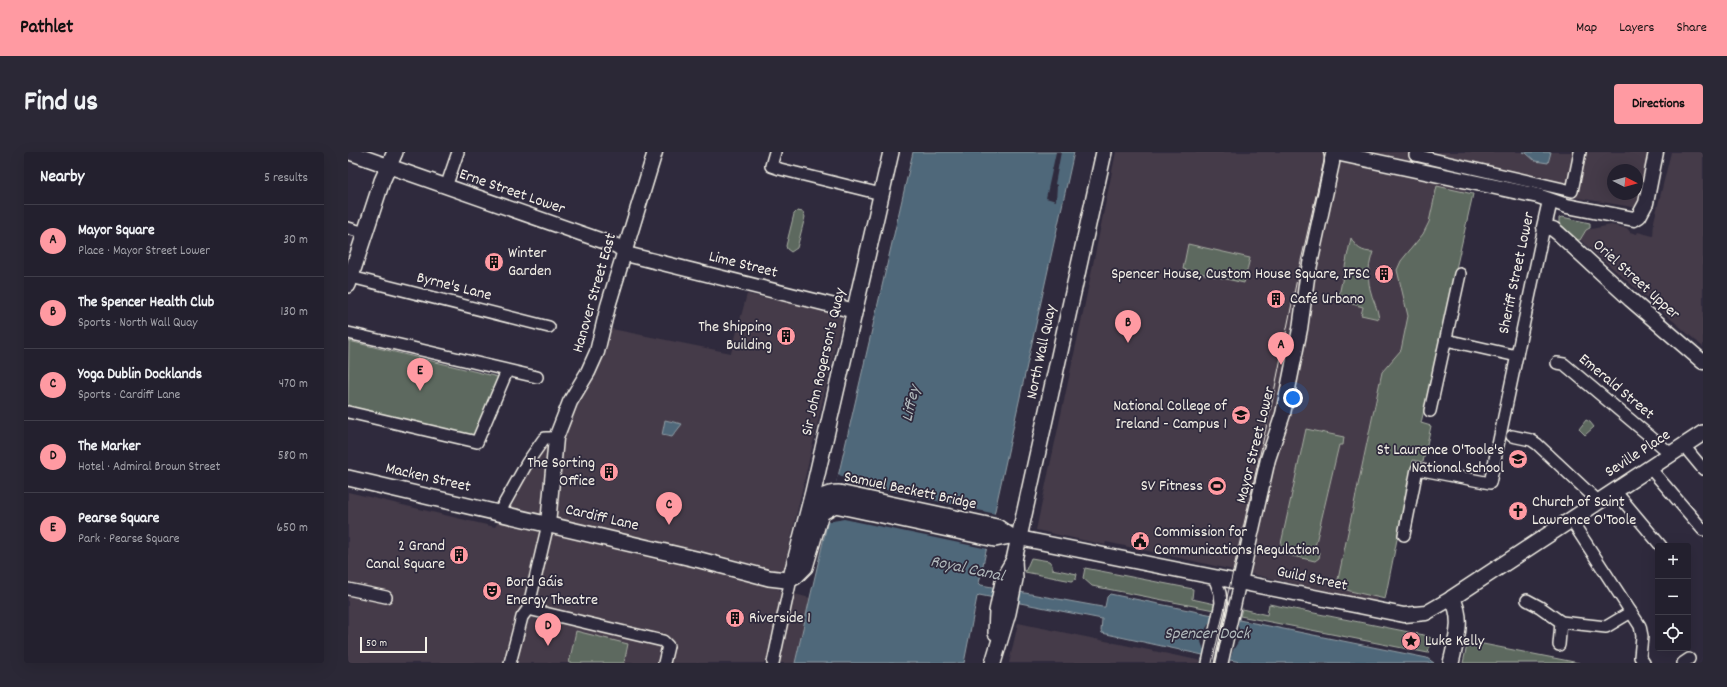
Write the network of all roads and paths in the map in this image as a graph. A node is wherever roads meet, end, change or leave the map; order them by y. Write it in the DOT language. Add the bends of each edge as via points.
graph roads {
  1 [pos="348,152"];
  2 [pos="395,152"];
  3 [pos="458,152"];
  4 [pos="655,152"];
  5 [pos="775,152"];
  6 [pos="892,152"];
  7 [pos="1104,152"];
  8 [pos="1331,152"];
  9 [pos="1580,152"];
  10 [pos="1656,152"];
  11 [pos="1415,155"];
  12 [pos="388,167"];
  13 [pos="446,187"];
  14 [pos="881,194"];
  15 [pos="1550,201"];
  16 [pos="1544,227"];
  17 [pos="348,228"];
  18 [pos="365,233"];
  19 [pos="624,252"];
  20 [pos="1460,274"];
  21 [pos="349,281"];
  22 [pos="855,311"];
  23 [pos="549,327"];
  24 [pos="348,333"];
  25 [pos="1446,340"];
  26 [pos="1517,356"];
  27 [pos="1703,362"];
  28 [pos="1557,363"];
  29 [pos="507,371"];
  30 [pos="537,377"];
  31 [pos="1430,411"];
  32 [pos="348,412"];
  33 [pos="1703,433"];
  34 [pos="1512,436"];
  35 [pos="556,438"];
  36 [pos="1678,450"];
  37 [pos="1650,468"];
  38 [pos="1703,470"];
  39 [pos="348,478"];
  40 [pos="1616,491"];
  41 [pos="832,500"];
  42 [pos="1599,502"];
  43 [pos="499,513"];
  44 [pos="808,513"];
  45 [pos="1571,520"];
  46 [pos="548,524"];
  47 [pos="1703,530"];
  48 [pos="1404,535"];
  49 [pos="1015,537"];
  50 [pos="1659,543"];
  51 [pos="1214,577"];
  52 [pos="791,579"];
  53 [pos="1240,582"];
  54 [pos="348,589"];
  55 [pos="386,597"];
  56 [pos="1452,598"];
  57 [pos="1527,600"];
  58 [pos="528,610"];
  59 [pos="1631,612"];
  60 [pos="1561,622"];
  61 [pos="1559,645"];
  62 [pos="993,659"];
  63 [pos="1452,660"];
  64 [pos="510,663"];
  65 [pos="664,663"];
  66 [pos="773,663"];
  67 [pos="1208,663"];
  68 [pos="1222,663"];
  69 [pos="1644,663"];
  1 -- 12 [label="street, Erne Street Lower"];
  2 -- 12 [label="main road"];
  3 -- 13 [label="street"];
  4 -- 19 [label="street, Hanover Street East"];
  5 -- 14 [label="street" via="771,166"];
  6 -- 14 [label="main road, Sir John Rogerson's Quay"];
  7 -- 49 [label="main road, North Wall Quay"];
  8 -- 15 [label="street" via="1538,196"];
  8 -- 53 [label="street, Mayor Street Lower" via="1332,161 1307,278 1283,414 1268,459"];
  9 -- 11 [label="street" via="1572,191"];
  10 -- 15 [label="street, Sheriff Street Lower" via="1646,203 1639,216 1628,218"];
  12 -- 13 [label="street, Erne Street Lower"];
  12 -- 18 [label="main road"];
  13 -- 19 [label="street, Erne Street Lower" via="617,246"];
  14 -- 22 [label="main road, Sir John Rogerson's Quay"];
  15 -- 16 [label="street, Sheriff Street Lower"];
  16 -- 26 [label="street, Sheriff Street Lower"];
  16 -- 27 [label="street, Oriel Street Upper" via="1558,233"];
  17 -- 18 [label="street"];
  18 -- 21 [label="main road"];
  19 -- 22 [label="street, Lime Street"];
  19 -- 35 [label="street, Hanover Street East" via="597,352 570,402"];
  20 -- 25 [label="street"];
  21 -- 23 [label="street, Byrne's Lane"];
  22 -- 44 [label="main road, Sir John Rogerson's Quay"];
  24 -- 29 [label="street"];
  25 -- 26 [label="street"];
  25 -- 31 [label="street"];
  26 -- 48 [label="street, Sheriff Street Lower" via="1490,484 1417,469"];
  28 -- 36 [label="street, Emerald Street" via="1564,364"];
  29 -- 30 [label="street"];
  29 -- 32 [label="street" via="477,442"];
  33 -- 36 [label="main road, Seville Place"];
  34 -- 42 [label="street" via="1537,444"];
  35 -- 43 [label="street" via="543,440 523,469"];
  35 -- 46 [label="street, Hanover Street East"];
  36 -- 37 [label="main road, Seville Place"];
  36 -- 38 [label="street, Emerald Street"];
  37 -- 40 [label="main road, Seville Place"];
  37 -- 47 [label="street"];
  39 -- 43 [label="main road, Macken Street"];
  40 -- 42 [label="main road, Seville Place"];
  40 -- 50 [label="street"];
  41 -- 44 [label="main road, Samuel Beckett Bridge" via="819,499"];
  41 -- 49 [label="main road, Samuel Beckett Bridge" via="840,505"];
  41 -- 52 [label="main road" via="817,522 805,567"];
  42 -- 45 [label="main road, Seville Place"];
  43 -- 46 [label="main road, Cardiff Lane"];
  44 -- 52 [label="main road, Sir John Rogerson's Quay"];
  45 -- 56 [label="main road, Seville Place"];
  45 -- 59 [label="street"];
  46 -- 52 [label="main road, Cardiff Lane" via="769,578"];
  46 -- 58 [label="street"];
  49 -- 51 [label="street, Guild Street"];
  49 -- 62 [label="main road, North Wall Quay" via="1014,560"];
  51 -- 53 [label="street, Guild Street"];
  51 -- 67 [label="street" via="1221,598 1221,608"];
  52 -- 66 [label="street, Sir John Rogerson's Quay"];
  53 -- 56 [label="street, Guild Street" via="1404,615 1426,613"];
  53 -- 68 [label="street"];
  54 -- 55 [label="street"];
  56 -- 63 [label="main road" via="1457,607 1459,621"];
  57 -- 60 [label="street" via="1540,606"];
  58 -- 64 [label="street" via="522,617"];
  58 -- 65 [label="street" via="667,643"];
  59 -- 60 [label="street" via="1606,627"];
  59 -- 69 [label="street" via="1640,626 1640,657"];
  60 -- 61 [label="street"];
}
